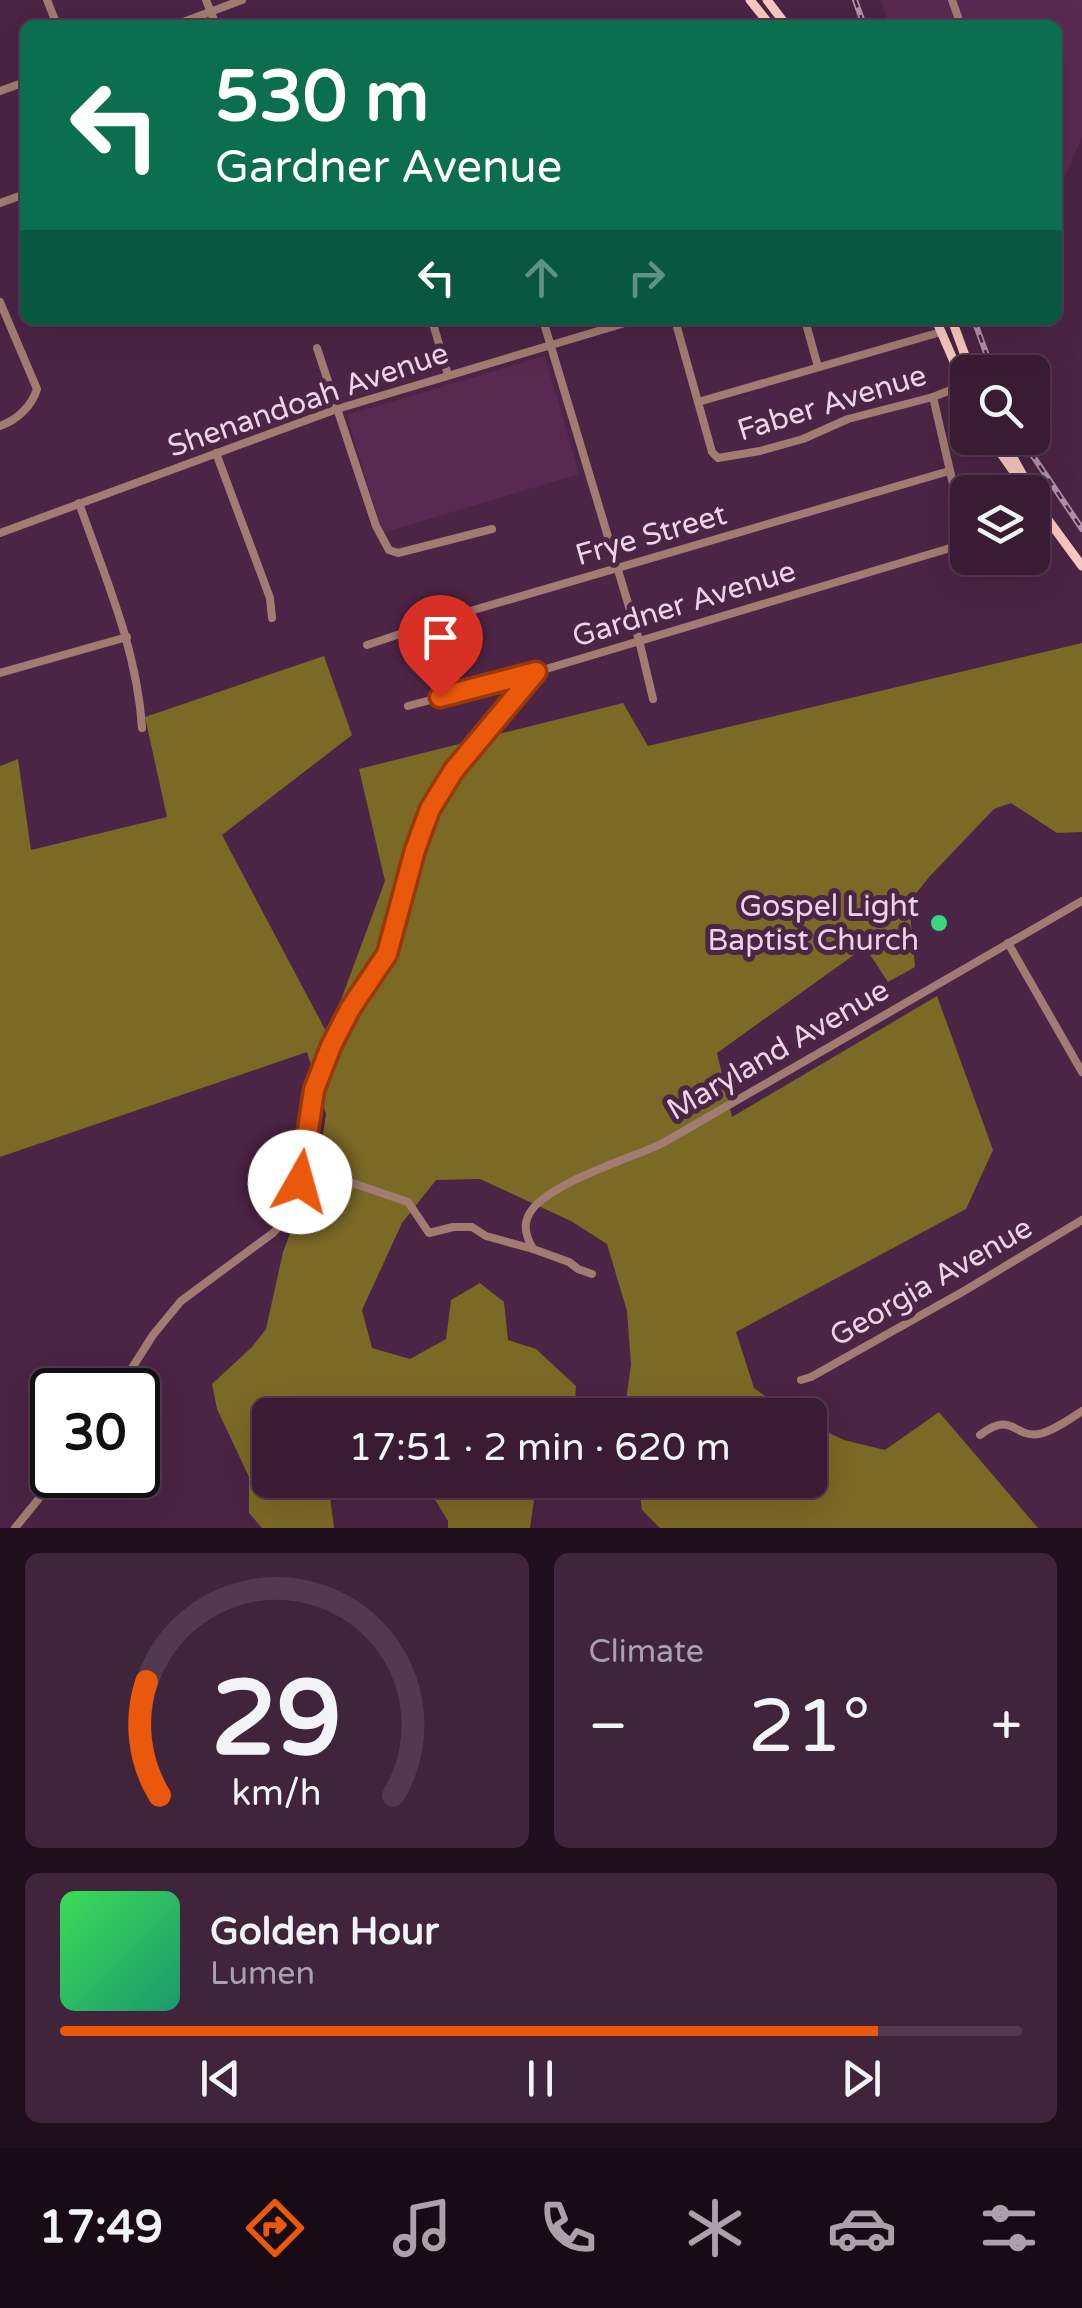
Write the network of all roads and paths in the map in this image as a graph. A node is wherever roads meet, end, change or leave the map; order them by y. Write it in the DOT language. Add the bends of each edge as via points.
graph roads {
  1 [pos="206,0"];
  2 [pos="242,0"];
  3 [pos="750,0"];
  4 [pos="766,0"];
  5 [pos="952,0"];
  6 [pos="211,11"];
  7 [pos="958,17"];
  8 [pos="188,20"];
  9 [pos="214,20"];
  10 [pos="766,20"];
  11 [pos="782,20"];
  12 [pos="1,308"];
  13 [pos="433,325"];
  14 [pos="544,325"];
  15 [pos="617,325"];
  16 [pos="676,325"];
  17 [pos="805,325"];
  18 [pos="938,325"];
  19 [pos="954,325"];
  20 [pos="941,332"];
  21 [pos="550,344"];
  22 [pos="317,348"];
  23 [pos="951,355"];
  24 [pos="965,355"];
  25 [pos="818,367"];
  26 [pos="448,375"];
  27 [pos="950,392"];
  28 [pos="933,397"];
  29 [pos="698,402"];
  30 [pos="337,409"];
  31 [pos="0,426"];
  32 [pos="216,453"];
  33 [pos="949,471"];
  34 [pos="950,475"];
  35 [pos="79,504"];
  36 [pos="1050,520"];
  37 [pos="492,529"];
  38 [pos="0,534"];
  39 [pos="950,549"];
  40 [pos="1082,566"];
  41 [pos="617,568"];
  42 [pos="272,618"];
  43 [pos="127,637"];
  44 [pos="639,640"];
  45 [pos="367,645"];
  46 [pos="536,672"];
  47 [pos="0,673"];
  48 [pos="653,699"];
  49 [pos="408,706"];
  50 [pos="142,728"];
  51 [pos="1082,901"];
  52 [pos="1008,942"];
  53 [pos="1082,1072"];
  54 [pos="301,1176"];
  55 [pos="1082,1220"];
  56 [pos="533,1249"];
  57 [pos="592,1274"];
  58 [pos="132,1368"];
  59 [pos="801,1380"];
  60 [pos="1082,1411"];
  61 [pos="980,1435"];
  62 [pos="39,1498"];
  63 [pos="15,1528"];
  1 -- 6 [label="street"];
  2 -- 6 [label="street"];
  3 -- 10 [label="main road"];
  4 -- 11 [label="main road"];
  5 -- 7 [label="street"];
  6 -- 8 [label="street"];
  6 -- 9 [label="street"];
  12 -- 31 [label="street" via="37,386 28,407"];
  13 -- 26 [label="street"];
  14 -- 21 [label="street"];
  15 -- 21 [label="street, Shenandoah Avenue"];
  16 -- 29 [label="street"];
  17 -- 25 [label="street"];
  18 -- 20 [label="main road"];
  19 -- 24 [label="main road"];
  20 -- 23 [label="main road"];
  20 -- 25 [label="street"];
  21 -- 26 [label="street, Shenandoah Avenue"];
  21 -- 41 [label="street"];
  22 -- 30 [label="street"];
  25 -- 29 [label="street"];
  26 -- 30 [label="street, Shenandoah Avenue"];
  27 -- 28 [label="street, Faber Avenue"];
  28 -- 29 [label="street, Faber Avenue" via="722,459 712,452"];
  28 -- 33 [label="street"];
  30 -- 32 [label="street, Shenandoah Avenue"];
  30 -- 37 [label="street" via="388,550"];
  32 -- 35 [label="street, Shenandoah Avenue"];
  32 -- 42 [label="street"];
  33 -- 34 [label="street"];
  33 -- 41 [label="street, Frye Street"];
  35 -- 38 [label="street, Shenandoah Avenue"];
  35 -- 43 [label="street"];
  36 -- 40 [label="main road"];
  39 -- 44 [label="street, Gardner Avenue"];
  41 -- 44 [label="street"];
  41 -- 45 [label="street, Frye Street"];
  43 -- 47 [label="street"];
  43 -- 50 [label="street"];
  44 -- 46 [label="street, Gardner Avenue"];
  44 -- 48 [label="street"];
  46 -- 49 [label="street, Gardner Avenue"];
  46 -- 54 [label="street" via="476,741 424,823 387,954 350,1009 314,1090"];
  51 -- 52 [label="street, Maryland Avenue"];
  52 -- 53 [label="street"];
  52 -- 56 [label="street, Maryland Avenue" via="662,1144 549,1194 527,1216"];
  54 -- 56 [label="street" via="326,1174 408,1202 429,1233 472,1227"];
  54 -- 58 [label="street" via="292,1213 181,1301"];
  55 -- 59 [label="street, Georgia Avenue"];
  56 -- 57 [label="street"];
  60 -- 61 [label="street" via="1040,1434 1005,1424"];
  62 -- 63 [label="street"];
}
